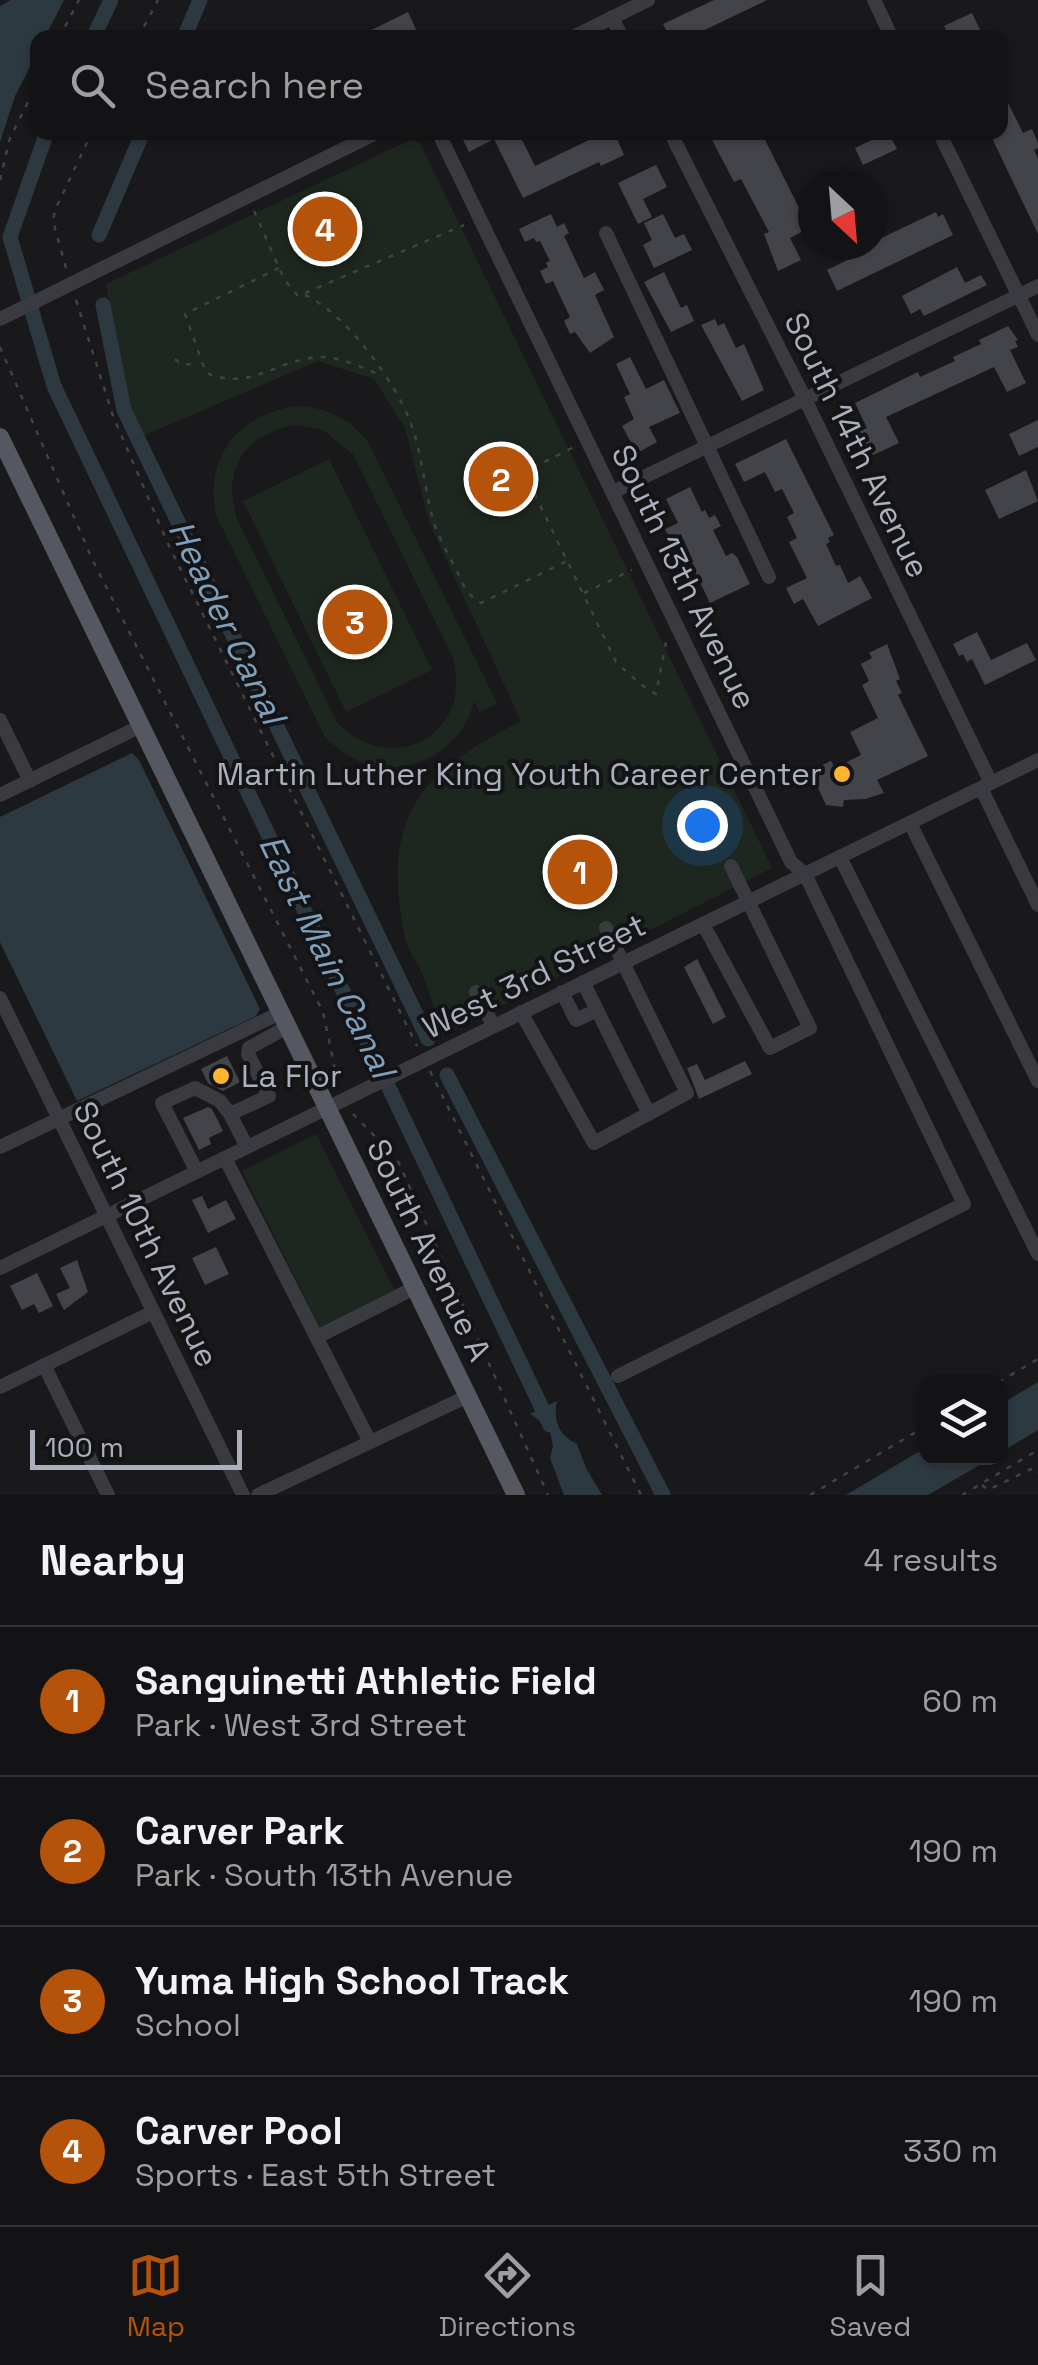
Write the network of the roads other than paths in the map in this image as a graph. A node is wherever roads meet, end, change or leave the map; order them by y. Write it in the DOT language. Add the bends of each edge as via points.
graph roads {
  1 [pos="648,0"];
  2 [pos="874,0"];
  3 [pos="612,17"];
  4 [pos="587,30"];
  5 [pos="618,30"];
  6 [pos="888,30"];
  7 [pos="362,140"];
  8 [pos="442,140"];
  9 [pos="674,140"];
  10 [pos="943,140"];
  11 [pos="606,232"];
  12 [pos="1038,286"];
  13 [pos="1019,295"];
  14 [pos="6,316"];
  15 [pos="1038,335"];
  16 [pos="804,398"];
  17 [pos="0,437"];
  18 [pos="707,446"];
  19 [pos="612,492"];
  20 [pos="769,577"];
  21 [pos="0,720"];
  22 [pos="141,726"];
  23 [pos="1038,760"];
  24 [pos="30,781"];
  25 [pos="986,786"];
  26 [pos="0,795"];
  27 [pos="910,822"];
  28 [pos="840,857"];
  29 [pos="731,866"];
  30 [pos="806,874"];
  31 [pos="748,902"];
  32 [pos="1038,906"];
  33 [pos="703,924"];
  34 [pos="606,928"];
  35 [pos="623,962"];
  36 [pos="583,982"];
  37 [pos="476,992"];
  38 [pos="562,992"];
  39 [pos="0,998"];
  40 [pos="597,1010"];
  41 [pos="521,1012"];
  42 [pos="284,1020"];
  43 [pos="493,1026"];
  44 [pos="1038,1081"];
  45 [pos="326,1108"];
  46 [pos="230,1114"];
  47 [pos="648,1114"];
  48 [pos="58,1120"];
  49 [pos="246,1147"];
  50 [pos="0,1148"];
  51 [pos="225,1158"];
  52 [pos="197,1172"];
  53 [pos="106,1216"];
  54 [pos="1038,1254"];
  55 [pos="0,1268"];
  56 [pos="414,1288"];
  57 [pos="153,1312"];
  58 [pos="316,1338"];
  59 [pos="44,1365"];
  60 [pos="618,1376"];
  61 [pos="0,1387"];
  62 [pos="468,1396"];
  63 [pos="370,1442"];
  64 [pos="108,1495"];
  65 [pos="243,1495"];
  66 [pos="258,1495"];
  67 [pos="515,1495"];
  1 -- 3 [label="street"];
  2 -- 6 [label="street"];
  3 -- 4 [label="street"];
  3 -- 5 [label="street"];
  7 -- 14 [label="street"];
  8 -- 19 [label="street, South 13th Avenue"];
  9 -- 16 [label="street, South 14th Avenue"];
  10 -- 13 [label="street"];
  11 -- 18 [label="street"];
  12 -- 13 [label="street"];
  13 -- 15 [label="street"];
  13 -- 16 [label="street"];
  16 -- 18 [label="street"];
  16 -- 25 [label="street, South 14th Avenue"];
  17 -- 22 [label="main road, South Avenue A"];
  18 -- 19 [label="street"];
  18 -- 20 [label="street"];
  19 -- 30 [label="street, South 13th Avenue" via="791,862"];
  21 -- 24 [label="street"];
  22 -- 24 [label="street"];
  22 -- 42 [label="main road, South Avenue A"];
  23 -- 25 [label="street, West 3rd Street"];
  24 -- 26 [label="street"];
  25 -- 27 [label="street, West 3rd Street"];
  25 -- 32 [label="street, South 14th Avenue"];
  27 -- 28 [label="street, West 3rd Street"];
  27 -- 44 [label="street"];
  28 -- 30 [label="street, West 3rd Street"];
  28 -- 54 [label="street"];
  29 -- 31 [label="street"];
  30 -- 31 [label="street, West 3rd Street"];
  30 -- 60 [label="street, South 13th Avenue" via="964,1204"];
  31 -- 33 [label="street, West 3rd Street"];
  31 -- 33 [label="street" via="810,1028 770,1048"];
  33 -- 35 [label="street, West 3rd Street"];
  34 -- 35 [label="street"];
  35 -- 36 [label="street, West 3rd Street"];
  35 -- 47 [label="street" via="687,1093"];
  36 -- 38 [label="street, West 3rd Street"];
  36 -- 40 [label="street"];
  37 -- 43 [label="street"];
  38 -- 40 [label="street" via="576,1020"];
  38 -- 41 [label="street, West 3rd Street"];
  39 -- 48 [label="street, South 10th Avenue"];
  40 -- 47 [label="street"];
  41 -- 43 [label="street, West 3rd Street"];
  41 -- 47 [label="street" via="594,1143"];
  42 -- 45 [label="main road, South Avenue A"];
  42 -- 46 [label="street" via="249,1048 269,1096"];
  42 -- 48 [label="street"];
  43 -- 45 [label="street, West 3rd Street"];
  45 -- 49 [label="street, West 3rd Street"];
  45 -- 56 [label="main road, South Avenue A"];
  46 -- 49 [label="street"];
  46 -- 52 [label="street" via="195,1088 162,1103"];
  48 -- 50 [label="street"];
  48 -- 53 [label="street, South 10th Avenue"];
  49 -- 51 [label="street, West 3rd Street"];
  51 -- 52 [label="street, West 3rd Street"];
  51 -- 58 [label="street"];
  52 -- 53 [label="street, West 3rd Street"];
  53 -- 55 [label="street, West 3rd Street"];
  53 -- 57 [label="street, South 10th Avenue"];
  56 -- 58 [label="street"];
  56 -- 62 [label="main road, South Avenue A"];
  57 -- 59 [label="street"];
  57 -- 65 [label="street, South 10th Avenue"];
  58 -- 63 [label="street"];
  59 -- 61 [label="street"];
  59 -- 64 [label="street"];
  62 -- 63 [label="street"];
  62 -- 67 [label="main road, South Avenue A"];
  63 -- 66 [label="street"];
}
